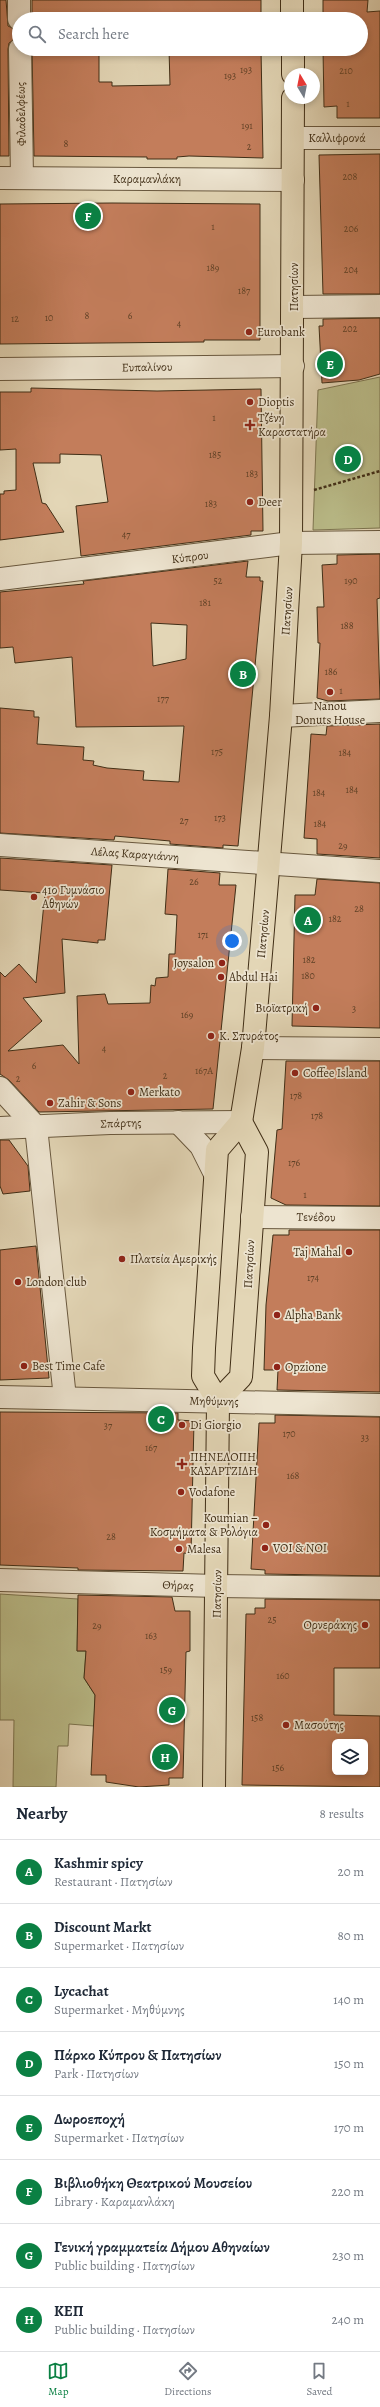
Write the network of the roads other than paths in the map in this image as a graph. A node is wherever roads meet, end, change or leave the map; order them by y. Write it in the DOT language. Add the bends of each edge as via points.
graph roads {
  1 [pos="19,0"];
  2 [pos="292,0"];
  3 [pos="19,12"];
  4 [pos="292,12"];
  5 [pos="20,56"];
  6 [pos="292,56"];
  7 [pos="293,68"];
  8 [pos="293,104"];
  9 [pos="294,138"];
  10 [pos="380,138"];
  11 [pos="0,178"];
  12 [pos="22,178"];
  13 [pos="293,180"];
  14 [pos="380,306"];
  15 [pos="294,307"];
  16 [pos="293,366"];
  17 [pos="0,369"];
  18 [pos="380,542"];
  19 [pos="291,543"];
  20 [pos="0,579"];
  21 [pos="380,711"];
  22 [pos="281,716"];
  23 [pos="0,845"];
  24 [pos="270,863"];
  25 [pos="380,870"];
  26 [pos="253,1048"];
  27 [pos="380,1049"];
  28 [pos="0,1088"];
  29 [pos="178,1122"];
  30 [pos="241,1122"];
  31 [pos="36,1127"];
  32 [pos="0,1128"];
  33 [pos="215,1174"];
  34 [pos="252,1216"];
  35 [pos="380,1218"];
  36 [pos="0,1397"];
  37 [pos="64,1398"];
  38 [pos="218,1401"];
  39 [pos="380,1405"];
  40 [pos="0,1580"];
  41 [pos="217,1586"];
  42 [pos="380,1588"];
  43 [pos="214,1787"];
  1 -- 3 [label="street"];
  2 -- 4 [label="main road"];
  5 -- 12 [label="street, Φιλαδελφέως"];
  6 -- 7 [label="main road"];
  8 -- 9 [label="main road, Πατησίων"];
  9 -- 10 [label="street, Καλλιφρονά"];
  9 -- 13 [label="main road, Πατησίων"];
  11 -- 12 [label="street, Καραμανλάκη"];
  12 -- 13 [label="street, Καραμανλάκη"];
  13 -- 15 [label="main road, Πατησίων"];
  14 -- 15 [label="street"];
  15 -- 16 [label="main road, Πατησίων"];
  16 -- 17 [label="street, Ευπαλίνου"];
  16 -- 19 [label="main road, Πατησίων"];
  18 -- 19 [label="street, Κύπρου"];
  19 -- 20 [label="street, Κύπρου"];
  19 -- 22 [label="main road, Πατησίων"];
  21 -- 22 [label="street"];
  22 -- 24 [label="main road, Πατησίων"];
  23 -- 24 [label="street, Λέλας Καραγιάννη"];
  24 -- 25 [label="street, Λέλας Καραγιάννη"];
  24 -- 26 [label="main road, Πατησίων"];
  26 -- 27 [label="street"];
  26 -- 30 [label="main road, Πατησίων"];
  28 -- 31 [label="street"];
  29 -- 30 [label="street, Σπάρτης"];
  29 -- 31 [label="street, Σπάρτης"];
  29 -- 33 [label="street" via="201,1146"];
  30 -- 33 [label="main road" via="217,1150"];
  30 -- 34 [label="main road, Πατησίων" via="257,1152"];
  31 -- 32 [label="street, Σπάρτης"];
  31 -- 37 [label="street"];
  33 -- 38 [label="main road" via="203,1376"];
  34 -- 35 [label="street, Τενέδου"];
  34 -- 38 [label="main road, Πατησίων" via="241,1377"];
  36 -- 37 [label="street, Μηθύμνης"];
  37 -- 38 [label="street, Μηθύμνης"];
  38 -- 39 [label="street, Μηθύμνης"];
  38 -- 41 [label="main road, Πατησίων"];
  40 -- 41 [label="street, Θήρας"];
  41 -- 42 [label="street, Θήρας"];
  41 -- 43 [label="main road, Πατησίων"];
}
